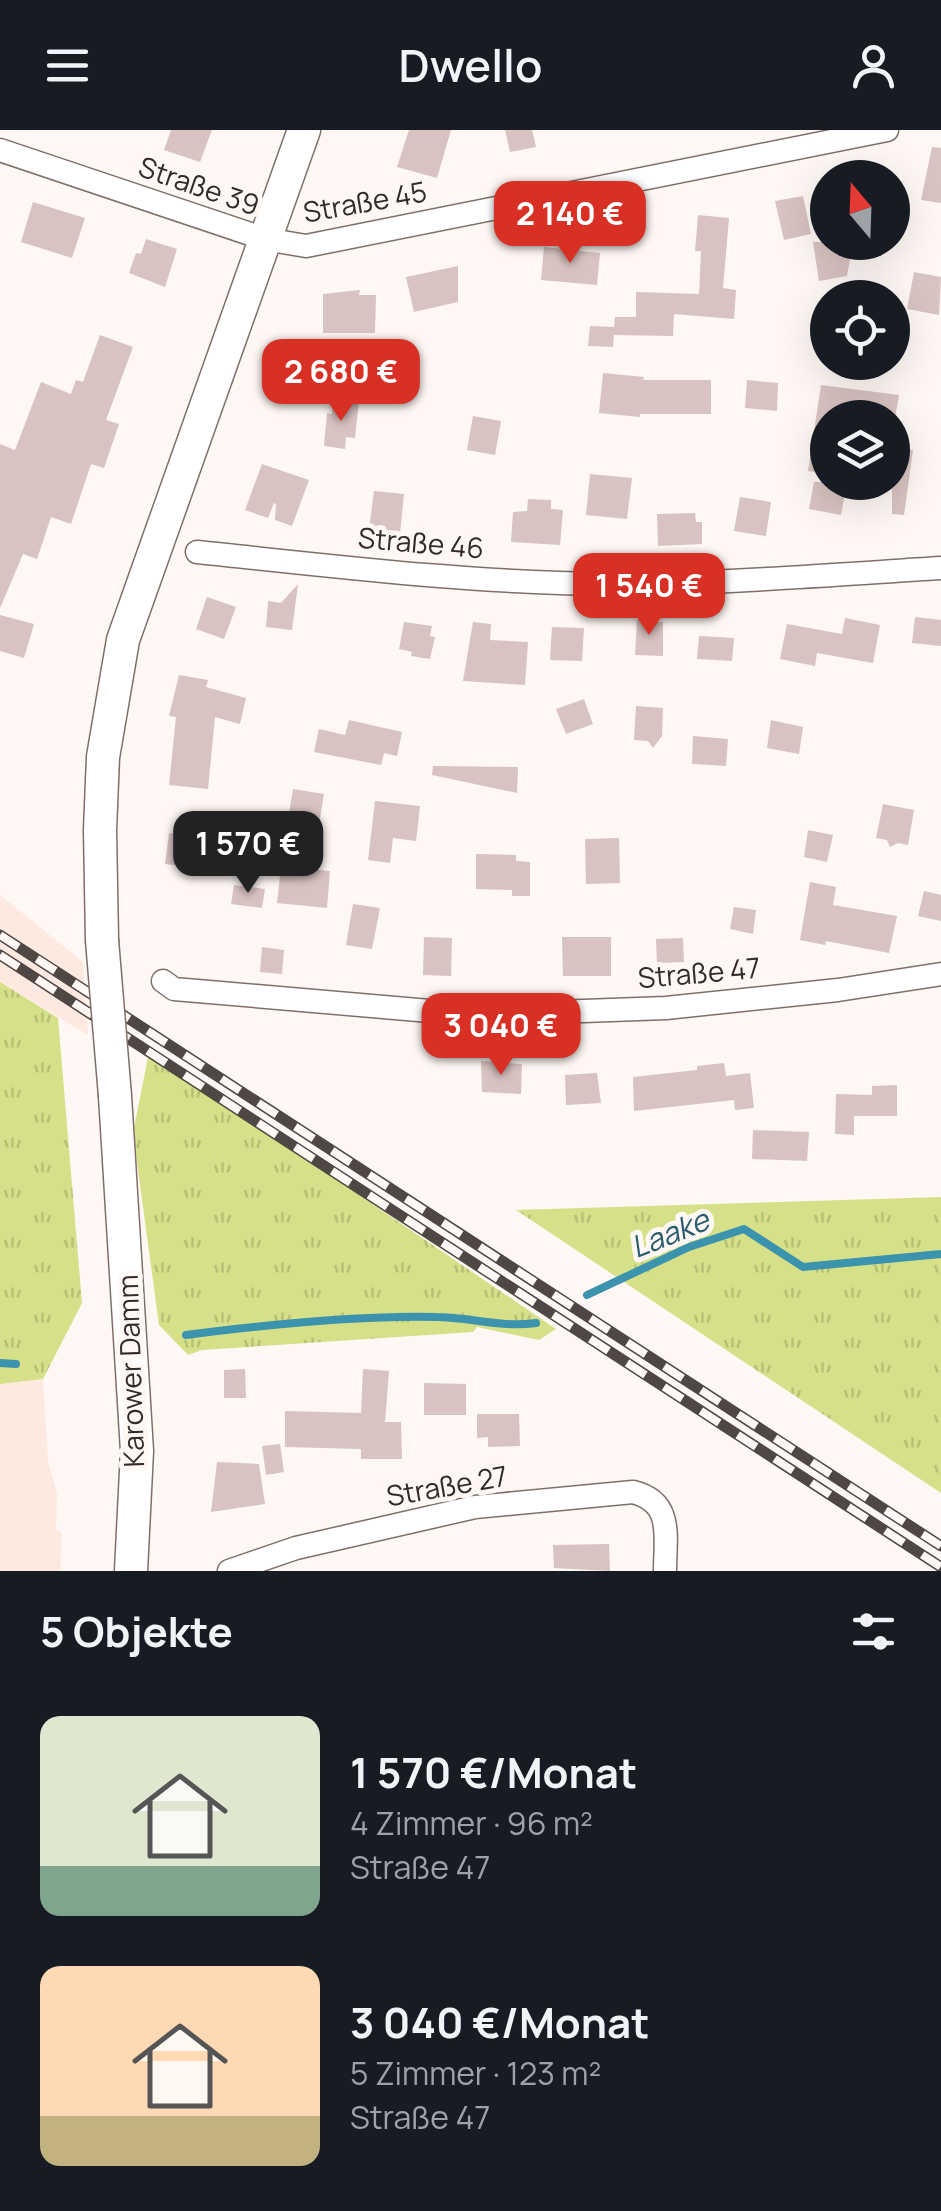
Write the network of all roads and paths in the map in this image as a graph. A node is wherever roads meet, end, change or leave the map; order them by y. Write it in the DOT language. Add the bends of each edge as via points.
graph roads {
  1 [pos="304,130"];
  2 [pos="886,130"];
  3 [pos="783,141"];
  4 [pos="0,150"];
  5 [pos="265,240"];
  6 [pos="197,552"];
  7 [pos="941,568"];
  8 [pos="941,974"];
  9 [pos="164,981"];
  10 [pos="131,1571"];
  11 [pos="229,1571"];
  12 [pos="665,1571"];
  1 -- 5 [label="main road, Karower Damm"];
  2 -- 3 [label="street, Straße 45"];
  3 -- 5 [label="street, Straße 45" via="306,246"];
  4 -- 5 [label="street, Straße 39"];
  5 -- 10 [label="main road, Karower Damm, bridge" via="123,640 103,757 102,940 137,1452"];
  6 -- 7 [label="street, Straße 46" via="439,576 607,584"];
  8 -- 9 [label="street, Straße 47" via="666,1008 476,1014 174,989"];
  11 -- 12 [label="street, Straße 27" via="296,1548 475,1507 633,1492 658,1503 665,1521"];
}
